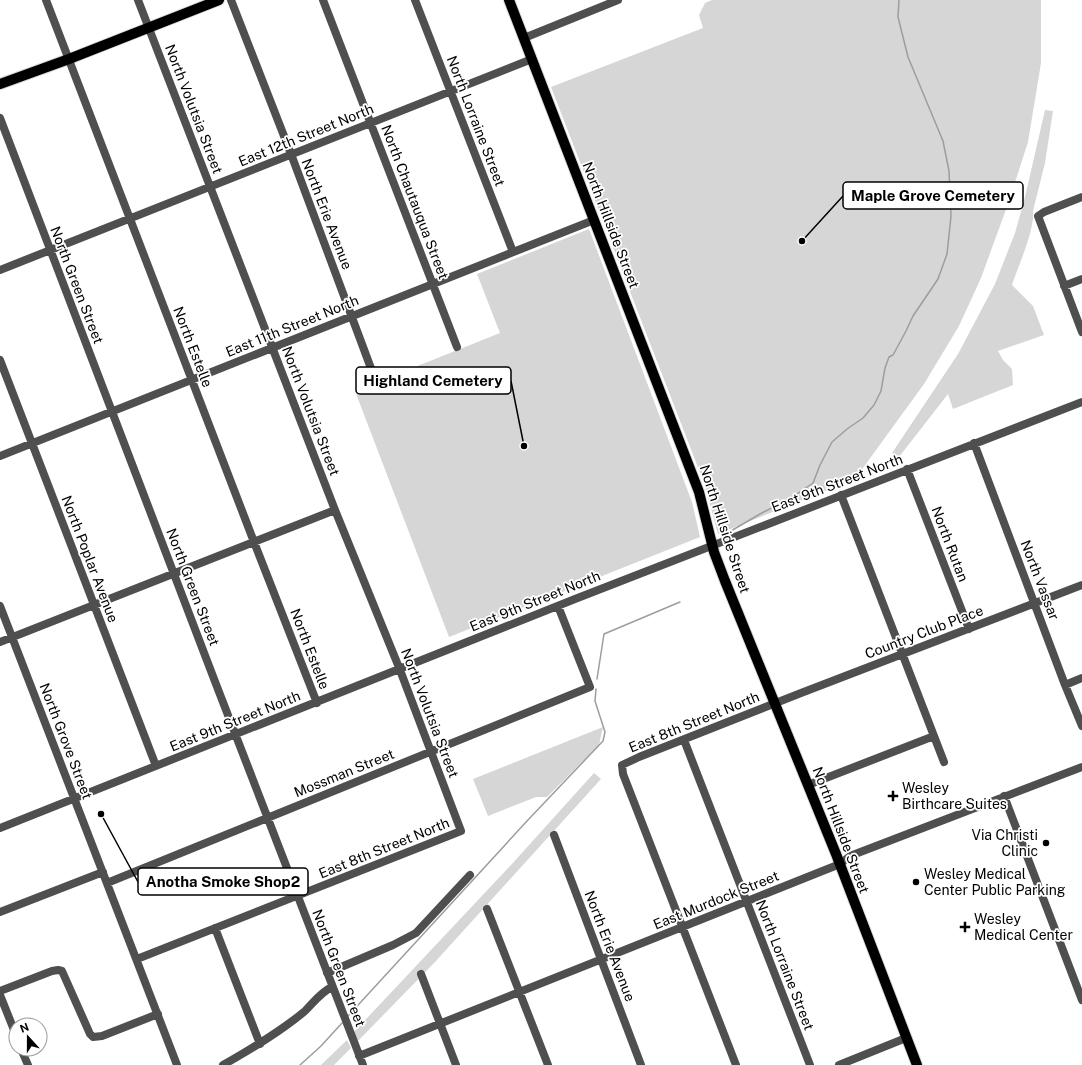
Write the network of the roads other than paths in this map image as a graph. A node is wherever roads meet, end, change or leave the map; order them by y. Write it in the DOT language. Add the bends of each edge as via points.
graph roads {
  1 [pos="46,0"];
  2 [pos="138,0"];
  3 [pos="219,0"];
  4 [pos="230,0"];
  5 [pos="322,0"];
  6 [pos="415,0"];
  7 [pos="509,0"];
  8 [pos="614,1"];
  9 [pos="149,28"];
  10 [pos="524,38"];
  11 [pos="69,59"];
  12 [pos="532,59"];
  13 [pos="0,84"];
  14 [pos="450,92"];
  15 [pos="0,118"];
  16 [pos="370,123"];
  17 [pos="291,154"];
  18 [pos="211,186"];
  19 [pos="1082,196"];
  20 [pos="130,218"];
  21 [pos="594,220"];
  22 [pos="50,250"];
  23 [pos="513,252"];
  24 [pos="0,270"];
  25 [pos="1082,279"];
  26 [pos="432,284"];
  27 [pos="1064,286"];
  28 [pos="352,316"];
  29 [pos="1082,332"];
  30 [pos="457,347"];
  31 [pos="273,348"];
  32 [pos="0,360"];
  33 [pos="372,371"];
  34 [pos="192,379"];
  35 [pos="1082,402"];
  36 [pos="111,411"];
  37 [pos="32,443"];
  38 [pos="974,443"];
  39 [pos="0,456"];
  40 [pos="907,469"];
  41 [pos="841,495"];
  42 [pos="335,510"];
  43 [pos="254,542"];
  44 [pos="712,545"];
  45 [pos="174,573"];
  46 [pos="1082,586"];
  47 [pos="93,604"];
  48 [pos="1034,604"];
  49 [pos="0,606"];
  50 [pos="558,606"];
  51 [pos="969,629"];
  52 [pos="12,637"];
  53 [pos="0,642"];
  54 [pos="903,654"];
  55 [pos="400,670"];
  56 [pos="1082,678"];
  57 [pos="1065,685"];
  58 [pos="317,703"];
  59 [pos="776,703"];
  60 [pos="1082,726"];
  61 [pos="235,735"];
  62 [pos="934,736"];
  63 [pos="684,740"];
  64 [pos="431,752"];
  65 [pos="944,762"];
  66 [pos="156,766"];
  67 [pos="1082,767"];
  68 [pos="808,785"];
  69 [pos="1004,796"];
  70 [pos="74,799"];
  71 [pos="267,819"];
  72 [pos="0,828"];
  73 [pos="461,831"];
  74 [pos="554,835"];
  75 [pos="840,864"];
  76 [pos="103,872"];
  77 [pos="468,878"];
  78 [pos="107,883"];
  79 [pos="297,896"];
  80 [pos="747,902"];
  81 [pos="487,909"];
  82 [pos="0,912"];
  83 [pos="683,927"];
  84 [pos="215,928"];
  85 [pos="137,959"];
  86 [pos="601,960"];
  87 [pos="327,973"];
  88 [pos="421,974"];
  89 [pos="332,987"];
  90 [pos="0,991"];
  91 [pos="520,992"];
  92 [pos="0,995"];
  93 [pos="1082,1000"];
  94 [pos="158,1014"];
  95 [pos="9,1017"];
  96 [pos="440,1024"];
  97 [pos="906,1038"];
  98 [pos="260,1044"];
  99 [pos="359,1056"];
  100 [pos="177,1065"];
  101 [pos="223,1065"];
  102 [pos="363,1065"];
  103 [pos="456,1065"];
  104 [pos="548,1065"];
  105 [pos="642,1065"];
  106 [pos="736,1065"];
  107 [pos="810,1065"];
  108 [pos="839,1065"];
  109 [pos="917,1065"];
  1 -- 11 [label="street, North Estelle"];
  2 -- 9 [label="street, North Volutsia Street"];
  3 -- 9 [label="main road"];
  4 -- 17 [label="street, North Erie Avenue"];
  5 -- 16 [label="street, North Chautauqua Street"];
  6 -- 14 [label="street, North Lorraine Street"];
  7 -- 10 [label="main road, North Hillside Street"];
  8 -- 10 [label="street"];
  9 -- 11 [label="main road"];
  9 -- 18 [label="street, North Volutsia Street"];
  10 -- 12 [label="main road, North Hillside Street"];
  11 -- 13 [label="main road"];
  11 -- 20 [label="street, North Estelle"];
  12 -- 14 [label="street, East 12th Street North"];
  12 -- 21 [label="main road, North Hillside Street"];
  14 -- 16 [label="street, East 12th Street North"];
  14 -- 23 [label="street, North Lorraine Street"];
  15 -- 22 [label="street, North Green Street"];
  16 -- 17 [label="street, East 12th Street North"];
  16 -- 26 [label="street, North Chautauqua Street"];
  17 -- 18 [label="street, East 12th Street North"];
  17 -- 28 [label="street, North Erie Avenue"];
  18 -- 20 [label="street, East 12th Street North"];
  18 -- 31 [label="street, North Volutsia Street"];
  19 -- 27 [label="street" via="1038,216"];
  20 -- 22 [label="street, East 12th Street North"];
  20 -- 34 [label="street, North Estelle"];
  21 -- 23 [label="street, East 11th Street North"];
  21 -- 44 [label="main road, North Hillside Street" via="699,492"];
  22 -- 24 [label="street, East 12th Street North"];
  22 -- 36 [label="street, North Green Street"];
  23 -- 26 [label="street, East 11th Street North"];
  25 -- 27 [label="street"];
  26 -- 28 [label="street, East 11th Street North"];
  26 -- 30 [label="street, North Chautauqua Street"];
  27 -- 29 [label="street"];
  28 -- 31 [label="street, East 11th Street North"];
  28 -- 33 [label="street, North Erie Avenue"];
  31 -- 34 [label="street, East 11th Street North"];
  31 -- 42 [label="street, North Volutsia Street"];
  32 -- 37 [label="street, North Poplar Avenue"];
  34 -- 36 [label="street, East 11th Street North"];
  34 -- 43 [label="street, North Estelle"];
  35 -- 38 [label="street, East 9th Street North"];
  36 -- 37 [label="street, East 11th Street North"];
  36 -- 45 [label="street, North Green Street"];
  37 -- 39 [label="street, East 11th Street North"];
  37 -- 47 [label="street, North Poplar Avenue"];
  38 -- 40 [label="street, East 9th Street North"];
  38 -- 48 [label="street, North Vassar"];
  40 -- 41 [label="street, East 9th Street North"];
  40 -- 51 [label="street, North Rutan"];
  41 -- 44 [label="street, East 9th Street North"];
  41 -- 54 [label="street"];
  42 -- 43 [label="street"];
  42 -- 55 [label="street, North Volutsia Street"];
  43 -- 45 [label="street"];
  43 -- 58 [label="street, North Estelle"];
  44 -- 50 [label="street, East 9th Street North"];
  44 -- 59 [label="main road, North Hillside Street"];
  45 -- 47 [label="street"];
  45 -- 61 [label="street, North Green Street"];
  46 -- 48 [label="street, Country Club Place"];
  47 -- 52 [label="street"];
  47 -- 66 [label="street, North Poplar Avenue"];
  48 -- 51 [label="street, Country Club Place"];
  48 -- 57 [label="street, North Vassar"];
  49 -- 52 [label="street, North Grove Street"];
  50 -- 55 [label="street, East 9th Street North"];
  50 -- 64 [label="street, Mossman Street" via="590,687"];
  51 -- 54 [label="street, Country Club Place"];
  52 -- 53 [label="street"];
  52 -- 70 [label="street, North Grove Street"];
  54 -- 59 [label="street, Country Club Place"];
  54 -- 62 [label="street"];
  55 -- 58 [label="street, East 9th Street North"];
  55 -- 64 [label="street, North Volutsia Street"];
  56 -- 57 [label="street"];
  57 -- 60 [label="street, North Vassar"];
  58 -- 61 [label="street, East 9th Street North"];
  59 -- 63 [label="street, East 8th Street North"];
  59 -- 68 [label="main road, North Hillside Street"];
  61 -- 66 [label="street, East 9th Street North"];
  61 -- 71 [label="street, North Green Street"];
  62 -- 65 [label="street"];
  62 -- 68 [label="street"];
  63 -- 80 [label="street, North Lorraine Street"];
  63 -- 83 [label="street, East 8th Street North" via="622,765 623,774"];
  64 -- 71 [label="street, Mossman Street"];
  64 -- 73 [label="street, North Volutsia Street"];
  66 -- 70 [label="street, East 9th Street North"];
  67 -- 69 [label="street, East Murdock Street"];
  68 -- 75 [label="main road, North Hillside Street"];
  69 -- 75 [label="street, East Murdock Street" via="850,856"];
  69 -- 93 [label="street"];
  70 -- 72 [label="street, East 9th Street North"];
  70 -- 76 [label="street, North Grove Street"];
  71 -- 78 [label="street, Mossman Street"];
  71 -- 79 [label="street, North Green Street"];
  73 -- 79 [label="street, East 8th Street North"];
  74 -- 86 [label="street, North Erie Avenue"];
  75 -- 80 [label="street, East Murdock Street"];
  75 -- 97 [label="main road, North Hillside Street"];
  76 -- 78 [label="street, North Grove Street"];
  76 -- 82 [label="street"];
  77 -- 87 [label="street" via="416,933"];
  78 -- 85 [label="street, North Grove Street"];
  79 -- 84 [label="street, East 8th Street North"];
  79 -- 87 [label="street, North Green Street"];
  80 -- 83 [label="street, East Murdock Street"];
  80 -- 107 [label="street, North Lorraine Street"];
  81 -- 91 [label="street"];
  83 -- 86 [label="street, East Murdock Street"];
  83 -- 106 [label="street"];
  84 -- 85 [label="street, East 8th Street North"];
  84 -- 98 [label="street"];
  85 -- 94 [label="street, North Grove Street"];
  86 -- 91 [label="street, East Murdock Street"];
  86 -- 105 [label="street, North Erie Avenue"];
  87 -- 89 [label="street, North Green Street"];
  88 -- 96 [label="street"];
  89 -- 98 [label="street" via="325,990 305,1011"];
  89 -- 99 [label="street, North Green Street"];
  90 -- 94 [label="street" via="52,970 62,971 93,1037 102,1036"];
  91 -- 96 [label="street, East Murdock Street"];
  91 -- 104 [label="street"];
  92 -- 95 [label="street"];
  94 -- 100 [label="street, North Grove Street"];
  96 -- 99 [label="street, East Murdock Street"];
  96 -- 103 [label="street"];
  97 -- 108 [label="street"];
  97 -- 109 [label="main road, North Hillside Street"];
  98 -- 101 [label="street"];
  99 -- 102 [label="street, North Green Street"];
}
